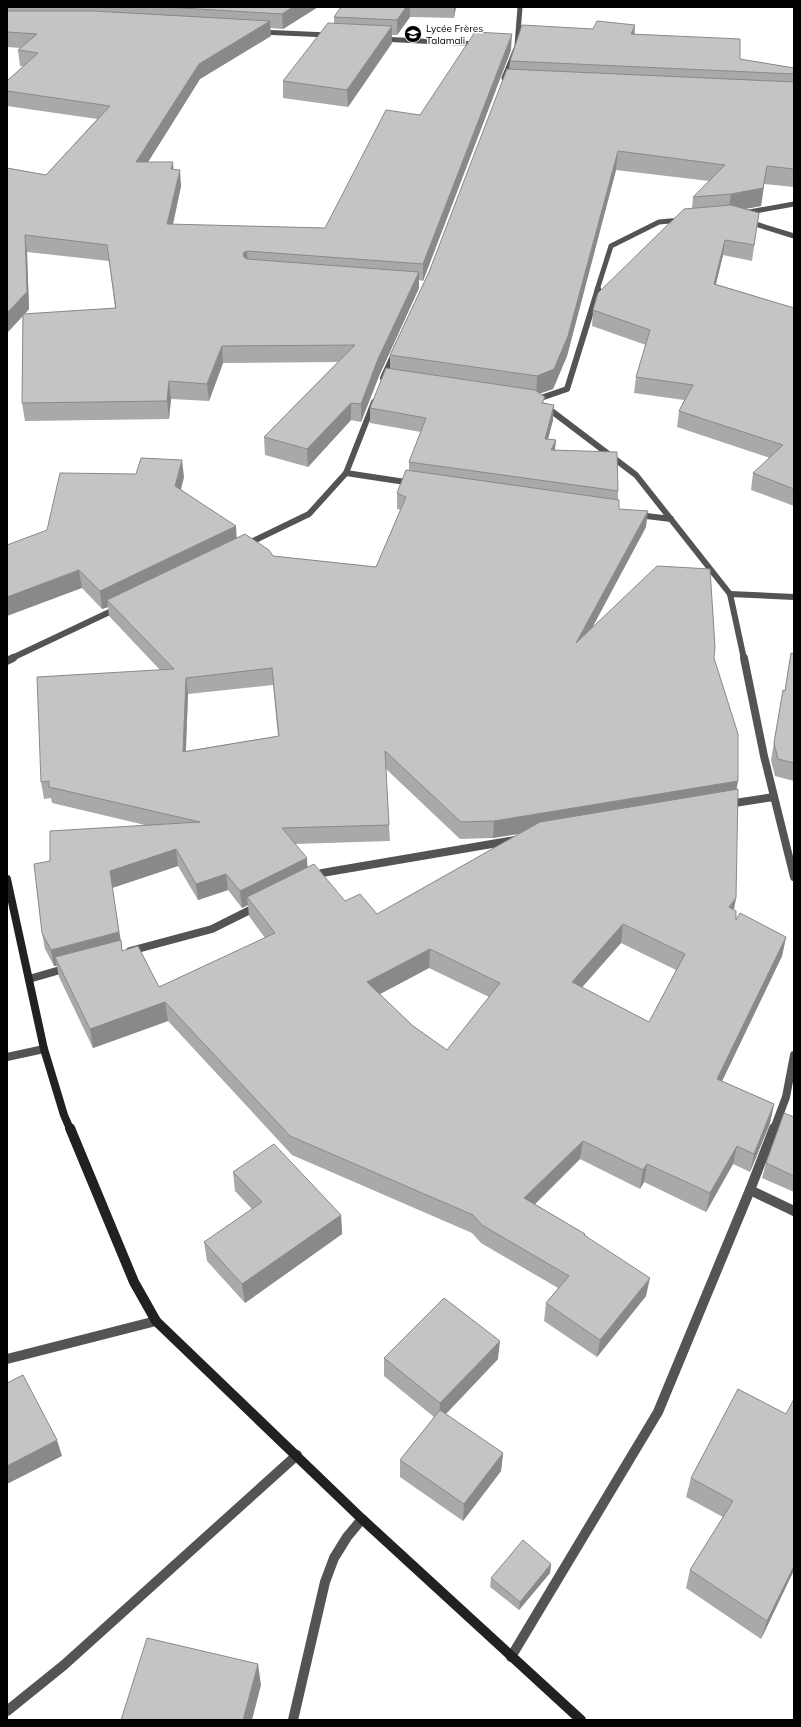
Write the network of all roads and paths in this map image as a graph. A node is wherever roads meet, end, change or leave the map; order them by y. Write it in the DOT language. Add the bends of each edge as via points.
graph roads {
  1 [pos="520,7"];
  2 [pos="254,31"];
  3 [pos="334,36"];
  4 [pos="374,38"];
  5 [pos="485,44"];
  6 [pos="509,46"];
  7 [pos="517,46"];
  8 [pos="510,82"];
  9 [pos="794,204"];
  10 [pos="737,214"];
  11 [pos="690,220"];
  12 [pos="743,221"];
  13 [pos="794,236"];
  14 [pos="396,350"];
  15 [pos="383,378"];
  16 [pos="391,379"];
  17 [pos="380,385"];
  18 [pos="377,393"];
  19 [pos="346,473"];
  20 [pos="423,484"];
  21 [pos="632,514"];
  22 [pos="671,519"];
  23 [pos="241,548"];
  24 [pos="730,594"];
  25 [pos="794,597"];
  26 [pos="122,606"];
  27 [pos="7,661"];
  28 [pos="774,797"];
  29 [pos="722,805"];
  30 [pos="520,839"];
  31 [pos="794,877"];
  32 [pos="7,880"];
  33 [pos="302,883"];
  34 [pos="267,901"];
  35 [pos="120,954"];
  36 [pos="74,966"];
  37 [pos="29,979"];
  38 [pos="44,1049"];
  39 [pos="794,1055"];
  40 [pos="7,1056"];
  41 [pos="750,1190"];
  42 [pos="794,1211"];
  43 [pos="156,1321"];
  44 [pos="7,1359"];
  45 [pos="297,1455"];
  46 [pos="362,1518"];
  47 [pos="511,1657"];
  48 [pos="7,1711"];
  49 [pos="293,1720"];
  50 [pos="581,1720"];
  1 -- 7 [label="street"];
  2 -- 3 [label="street"];
  4 -- 5 [label="street"];
  6 -- 7 [label="street"];
  7 -- 8 [label="street" via="503,82"];
  9 -- 10 [label="street"];
  11 -- 22 [label="street" via="659,222 611,246 567,388 533,399 636,476"];
  12 -- 13 [label="street"];
  14 -- 15 [label="street"];
  15 -- 16 [label="street"];
  15 -- 17 [label="street"];
  18 -- 19 [label="street"];
  19 -- 20 [label="street"];
  19 -- 23 [label="street" via="309,514"];
  21 -- 22 [label="street"];
  22 -- 24 [label="street"];
  24 -- 25 [label="street"];
  24 -- 28 [label="street"];
  26 -- 27 [label="street"];
  28 -- 29 [label="street"];
  28 -- 31 [label="street"];
  30 -- 33 [label="street" via="322,873"];
  32 -- 37 [label="main road"];
  34 -- 35 [label="street" via="212,929"];
  36 -- 37 [label="street"];
  37 -- 38 [label="main road"];
  38 -- 40 [label="street"];
  38 -- 43 [label="main road" via="64,1115 134,1282"];
  39 -- 41 [label="street" via="786,1097"];
  41 -- 42 [label="street"];
  41 -- 47 [label="street" via="658,1412"];
  43 -- 44 [label="street"];
  43 -- 45 [label="main road"];
  45 -- 46 [label="main road"];
  45 -- 48 [label="street" via="64,1665"];
  46 -- 47 [label="main road"];
  46 -- 49 [label="street" via="334,1558 325,1582"];
  47 -- 50 [label="main road"];
}
